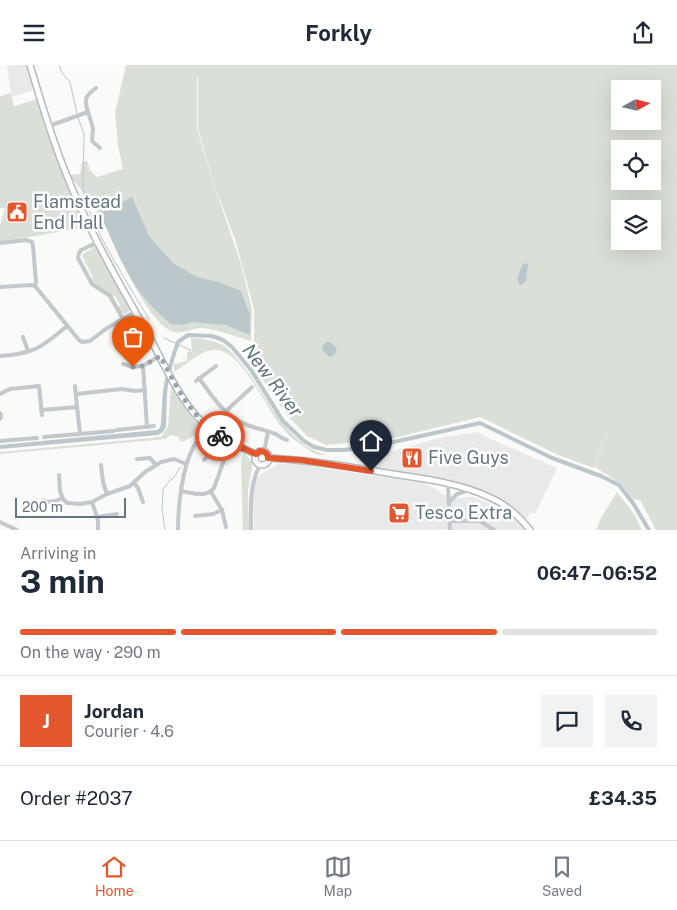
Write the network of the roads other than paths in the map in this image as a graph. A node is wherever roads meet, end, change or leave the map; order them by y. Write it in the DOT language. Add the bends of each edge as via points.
graph roads {
  1 [pos="30,65"];
  2 [pos="96,88"];
  3 [pos="88,112"];
  4 [pos="49,127"];
  5 [pos="100,148"];
  6 [pos="98,242"];
  7 [pos="0,243"];
  8 [pos="34,286"];
  9 [pos="0,287"];
  10 [pos="135,312"];
  11 [pos="124,319"];
  12 [pos="67,326"];
  13 [pos="23,337"];
  14 [pos="28,351"];
  15 [pos="0,356"];
  16 [pos="160,356"];
  17 [pos="123,364"];
  18 [pos="143,366"];
  19 [pos="216,366"];
  20 [pos="75,386"];
  21 [pos="252,387"];
  22 [pos="145,390"];
  23 [pos="0,394"];
  24 [pos="76,394"];
  25 [pos="77,407"];
  26 [pos="225,412"];
  27 [pos="0,413"];
  28 [pos="0,419"];
  29 [pos="147,427"];
  30 [pos="154,427"];
  31 [pos="209,428"];
  32 [pos="268,431"];
  33 [pos="80,433"];
  34 [pos="44,437"];
  35 [pos="37,438"];
  36 [pos="287,440"];
  37 [pos="0,441"];
  38 [pos="228,449"];
  39 [pos="264,452"];
  40 [pos="256,454"];
  41 [pos="225,457"];
  42 [pos="268,458"];
  43 [pos="137,459"];
  44 [pos="204,460"];
  45 [pos="155,464"];
  46 [pos="186,464"];
  47 [pos="101,465"];
  48 [pos="260,465"];
  49 [pos="59,475"];
  50 [pos="134,483"];
  51 [pos="448,484"];
  52 [pos="469,490"];
  53 [pos="181,491"];
  54 [pos="211,492"];
  55 [pos="107,493"];
  56 [pos="62,498"];
  57 [pos="43,500"];
  58 [pos="92,501"];
  59 [pos="143,502"];
  60 [pos="449,502"];
  61 [pos="222,510"];
  62 [pos="117,513"];
  63 [pos="195,516"];
  64 [pos="97,517"];
  65 [pos="450,521"];
  66 [pos="0,522"];
  67 [pos="226,527"];
  68 [pos="17,530"];
  69 [pos="98,530"];
  70 [pos="178,530"];
  71 [pos="251,530"];
  72 [pos="450,530"];
  73 [pos="494,530"];
  74 [pos="530,530"];
  1 -- 4 [label="main road"];
  2 -- 3 [label="street" via="87,97"];
  3 -- 4 [label="street"];
  3 -- 5 [label="street" via="93,128 92,141"];
  4 -- 6 [label="main road" via="68,178"];
  6 -- 10 [label="main road"];
  6 -- 11 [label="street" via="81,251 78,258 92,284 110,296"];
  7 -- 8 [label="street" via="32,242"];
  8 -- 9 [label="street"];
  8 -- 12 [label="street"];
  10 -- 11 [label="street"];
  10 -- 16 [label="main road"];
  11 -- 12 [label="street" via="86,343"];
  12 -- 14 [label="street"];
  13 -- 14 [label="street"];
  14 -- 15 [label="street"];
  16 -- 18 [label="street"];
  16 -- 31 [label="main road" via="192,411"];
  17 -- 18 [label="street"];
  18 -- 22 [label="street"];
  19 -- 26 [label="street" via="197,379"];
  20 -- 24 [label="street"];
  21 -- 26 [label="street"];
  22 -- 24 [label="street"];
  22 -- 29 [label="street"];
  23 -- 25 [label="street" via="10,389 39,386 42,412"];
  24 -- 25 [label="street"];
  25 -- 33 [label="street"];
  26 -- 32 [label="street" via="248,426"];
  27 -- 28 [label="street"];
  29 -- 30 [label="street"];
  29 -- 33 [label="street"];
  31 -- 40 [label="main road"];
  31 -- 46 [label="street" via="193,447"];
  32 -- 36 [label="street"];
  32 -- 39 [label="street"];
  33 -- 34 [label="street"];
  35 -- 37 [label="street"];
  38 -- 41 [label="street"];
  39 -- 40 [label="main road"];
  39 -- 42 [label="main road"];
  40 -- 48 [label="main road" via="255,460"];
  41 -- 44 [label="street" via="213,453"];
  41 -- 54 [label="street"];
  42 -- 48 [label="main road" via="265,464"];
  42 -- 51 [label="main road" via="315,462"];
  43 -- 45 [label="street" via="149,458"];
  45 -- 46 [label="street" via="172,459"];
  45 -- 50 [label="street"];
  46 -- 53 [label="street"];
  47 -- 55 [label="street"];
  48 -- 71 [label="street" via="251,494"];
  49 -- 56 [label="street"];
  50 -- 55 [label="street"];
  50 -- 59 [label="street"];
  51 -- 52 [label="main road"];
  51 -- 60 [label="street"];
  52 -- 60 [label="street" via="457,494"];
  52 -- 74 [label="main road" via="502,503"];
  53 -- 54 [label="street"];
  53 -- 70 [label="street"];
  54 -- 61 [label="street"];
  55 -- 58 [label="street"];
  56 -- 57 [label="street"];
  56 -- 58 [label="street" via="67,503"];
  58 -- 64 [label="street"];
  60 -- 65 [label="street"];
  61 -- 63 [label="street"];
  61 -- 67 [label="street"];
  62 -- 64 [label="street"];
  64 -- 69 [label="street"];
  65 -- 72 [label="street"];
  65 -- 73 [label="street" via="480,521"];
  66 -- 68 [label="street"];
}
